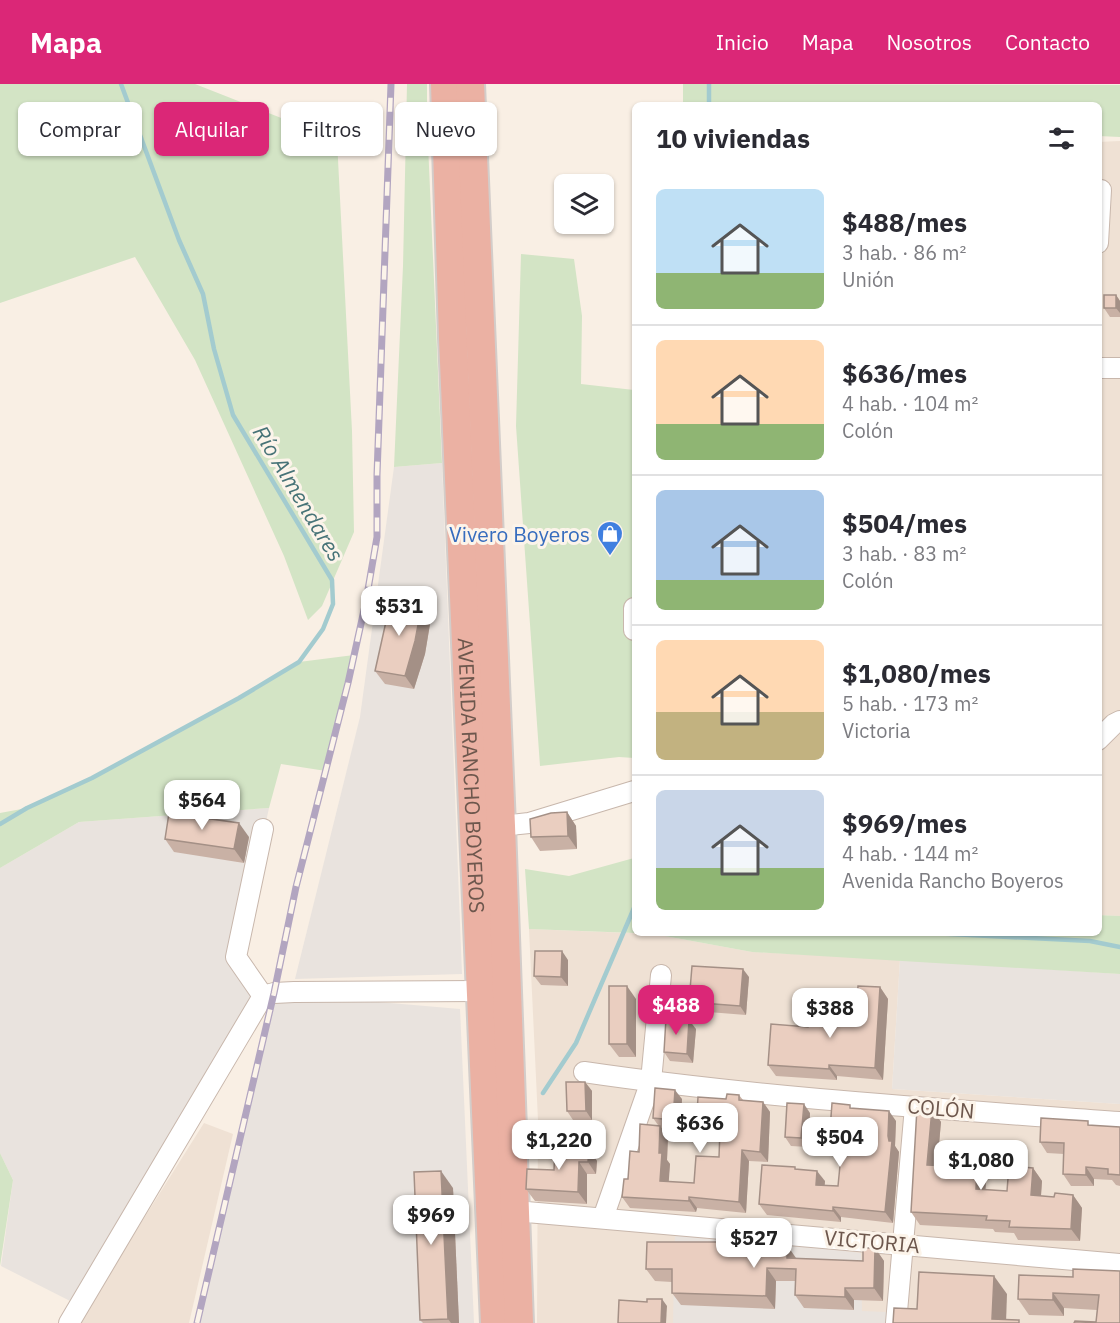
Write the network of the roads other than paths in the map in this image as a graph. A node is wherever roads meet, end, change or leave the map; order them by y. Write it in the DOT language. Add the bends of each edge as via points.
graph roads {
  1 [pos="445,84"];
  2 [pos="470,84"];
  3 [pos="1102,368"];
  4 [pos="1120,369"];
  5 [pos="1120,721"];
  6 [pos="1102,736"];
  7 [pos="632,792"];
  8 [pos="501,826"];
  9 [pos="263,829"];
  10 [pos="661,975"];
  11 [pos="480,991"];
  12 [pos="263,996"];
  13 [pos="584,1072"];
  14 [pos="651,1082"];
  15 [pos="915,1107"];
  16 [pos="1120,1122"];
  17 [pos="515,1211"];
  18 [pos="603,1218"];
  19 [pos="902,1244"];
  20 [pos="1120,1264"];
  21 [pos="69,1323"];
  22 [pos="495,1323"];
  23 [pos="519,1323"];
  24 [pos="896,1323"];
  1 -- 11 [label="highway, AVENIDA RANCHO BOYEROS"];
  2 -- 8 [label="highway, AVENIDA RANCHO BOYEROS"];
  3 -- 4 [label="street"];
  5 -- 6 [label="street"];
  7 -- 8 [label="street" via="529,824"];
  8 -- 17 [label="highway, AVENIDA RANCHO BOYEROS"];
  9 -- 12 [label="street" via="236,957"];
  10 -- 14 [label="street"];
  11 -- 12 [label="street" via="294,992"];
  11 -- 22 [label="highway, AVENIDA RANCHO BOYEROS"];
  12 -- 21 [label="street"];
  13 -- 14 [label="street, COLÓN"];
  14 -- 15 [label="street, COLÓN"];
  14 -- 18 [label="street"];
  15 -- 16 [label="street, COLÓN"];
  15 -- 19 [label="street"];
  17 -- 18 [label="street, VICTORIA"];
  17 -- 23 [label="highway, AVENIDA RANCHO BOYEROS"];
  18 -- 19 [label="street, VICTORIA"];
  19 -- 20 [label="street, VICTORIA"];
  19 -- 24 [label="street"];
}
